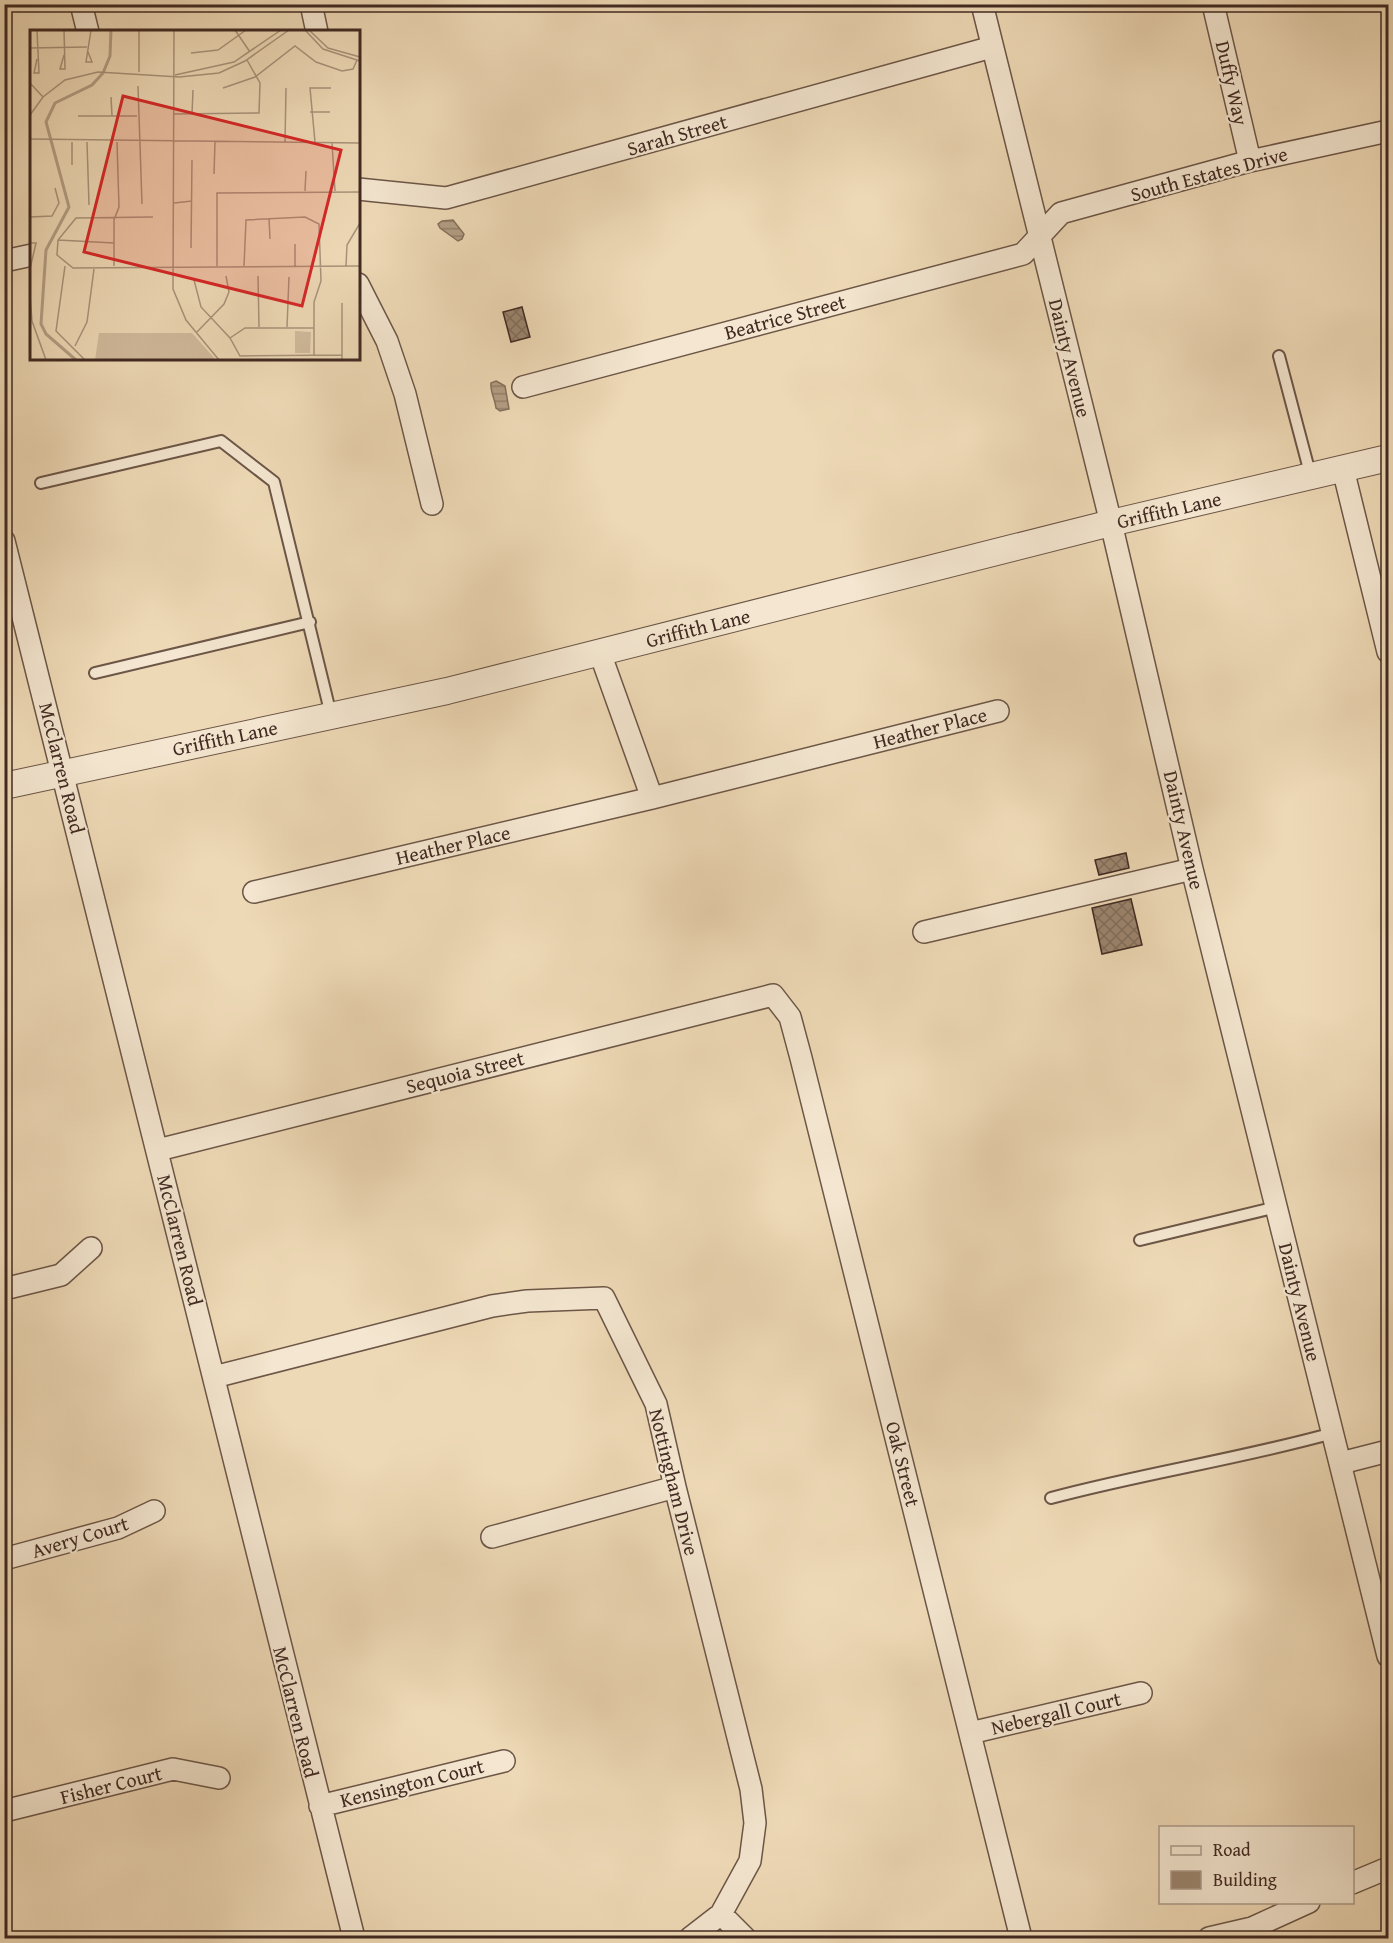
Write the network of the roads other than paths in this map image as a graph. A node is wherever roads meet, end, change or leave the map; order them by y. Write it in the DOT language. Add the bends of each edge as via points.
graph roads {
  1 [pos="81,4"];
  2 [pos="311,4"];
  3 [pos="982,4"];
  4 [pos="1213,4"];
  5 [pos="88,30"];
  6 [pos="317,30"];
  7 [pos="992,47"];
  8 [pos="1389,131"];
  9 [pos="1250,161"];
  10 [pos="360,189"];
  11 [pos="1039,235"];
  12 [pos="30,255"];
  13 [pos="4,261"];
  14 [pos="360,288"];
  15 [pos="1279,356"];
  16 [pos="523,387"];
  17 [pos="1389,458"];
  18 [pos="1343,469"];
  19 [pos="1311,477"];
  20 [pos="41,483"];
  21 [pos="432,504"];
  22 [pos="1111,523"];
  23 [pos="4,541"];
  24 [pos="1384,615"];
  25 [pos="310,622"];
  26 [pos="1389,652"];
  27 [pos="600,653"];
  28 [pos="95,673"];
  29 [pos="998,711"];
  30 [pos="332,716"];
  31 [pos="62,772"];
  32 [pos="4,786"];
  33 [pos="652,798"];
  34 [pos="1192,869"];
  35 [pos="254,892"];
  36 [pos="924,932"];
  37 [pos="773,994"];
  38 [pos="158,1150"];
  39 [pos="1277,1207"];
  40 [pos="1140,1240"];
  41 [pos="91,1248"];
  42 [pos="4,1289"];
  43 [pos="214,1377"];
  44 [pos="1333,1433"];
  45 [pos="1389,1451"];
  46 [pos="1341,1463"];
  47 [pos="675,1487"];
  48 [pos="1051,1498"];
  49 [pos="154,1512"];
  50 [pos="492,1537"];
  51 [pos="4,1558"];
  52 [pos="1389,1656"];
  53 [pos="1142,1693"];
  54 [pos="970,1733"];
  55 [pos="504,1761"];
  56 [pos="219,1778"];
  57 [pos="320,1806"];
  58 [pos="4,1811"];
  59 [pos="1389,1868"];
  60 [pos="1354,1883"];
  61 [pos="1305,1904"];
  62 [pos="721,1914"];
  63 [pos="354,1938"];
  64 [pos="690,1938"];
  65 [pos="745,1938"];
  66 [pos="1021,1938"];
  67 [pos="1209,1938"];
  1 -- 5 [label="street"];
  2 -- 6 [label="street"];
  3 -- 7 [label="street, Dainty Avenue"];
  4 -- 9 [label="street, Duffy Way"];
  7 -- 10 [label="street, Sarah Street" via="446,198"];
  7 -- 11 [label="street, Dainty Avenue"];
  8 -- 9 [label="street, South Estates Drive"];
  9 -- 11 [label="street, South Estates Drive" via="1061,213"];
  11 -- 16 [label="street, Beatrice Street" via="1023,254"];
  11 -- 22 [label="street, Dainty Avenue"];
  12 -- 13 [label="street"];
  14 -- 21 [label="street" via="387,341 405,394"];
  15 -- 19 [label="lane"];
  17 -- 18 [label="street, Griffith Lane"];
  18 -- 19 [label="street, Griffith Lane"];
  18 -- 24 [label="street"];
  19 -- 22 [label="street, Griffith Lane"];
  20 -- 25 [label="lane" via="221,441 274,482"];
  22 -- 27 [label="street, Griffith Lane"];
  22 -- 34 [label="street, Dainty Avenue"];
  23 -- 31 [label="street, McClarren Road"];
  24 -- 26 [label="street"];
  25 -- 28 [label="lane"];
  25 -- 30 [label="lane"];
  27 -- 30 [label="street, Griffith Lane"];
  27 -- 33 [label="street"];
  29 -- 33 [label="street, Heather Place"];
  30 -- 31 [label="street, Griffith Lane"];
  31 -- 32 [label="street, Griffith Lane"];
  31 -- 38 [label="street, McClarren Road"];
  33 -- 35 [label="street, Heather Place"];
  34 -- 36 [label="street"];
  34 -- 39 [label="street, Dainty Avenue"];
  37 -- 38 [label="street, Sequoia Street"];
  37 -- 54 [label="street, Oak Street" via="789,1017 801,1058"];
  38 -- 43 [label="street, McClarren Road"];
  39 -- 40 [label="lane"];
  39 -- 44 [label="street, Dainty Avenue"];
  41 -- 42 [label="street" via="61,1275"];
  43 -- 47 [label="street, Nottingham Drive" via="492,1306 604,1298 656,1404"];
  43 -- 57 [label="street, McClarren Road"];
  44 -- 46 [label="street, Dainty Avenue"];
  44 -- 48 [label="lane"];
  45 -- 46 [label="street"];
  46 -- 52 [label="street, Dainty Avenue"];
  47 -- 50 [label="street"];
  47 -- 62 [label="street, Nottingham Drive" via="752,1789 750,1861"];
  49 -- 51 [label="street, Avery Court" via="118,1528"];
  53 -- 54 [label="street, Nebergall Court"];
  54 -- 66 [label="street, Oak Street"];
  55 -- 57 [label="street, Kensington Court"];
  56 -- 58 [label="street, Fisher Court" via="173,1769"];
  57 -- 63 [label="street, McClarren Road"];
  59 -- 60 [label="street"];
  61 -- 67 [label="street" via="1252,1928"];
  62 -- 64 [label="street, Nottingham Drive"];
  62 -- 65 [label="street"];
}
